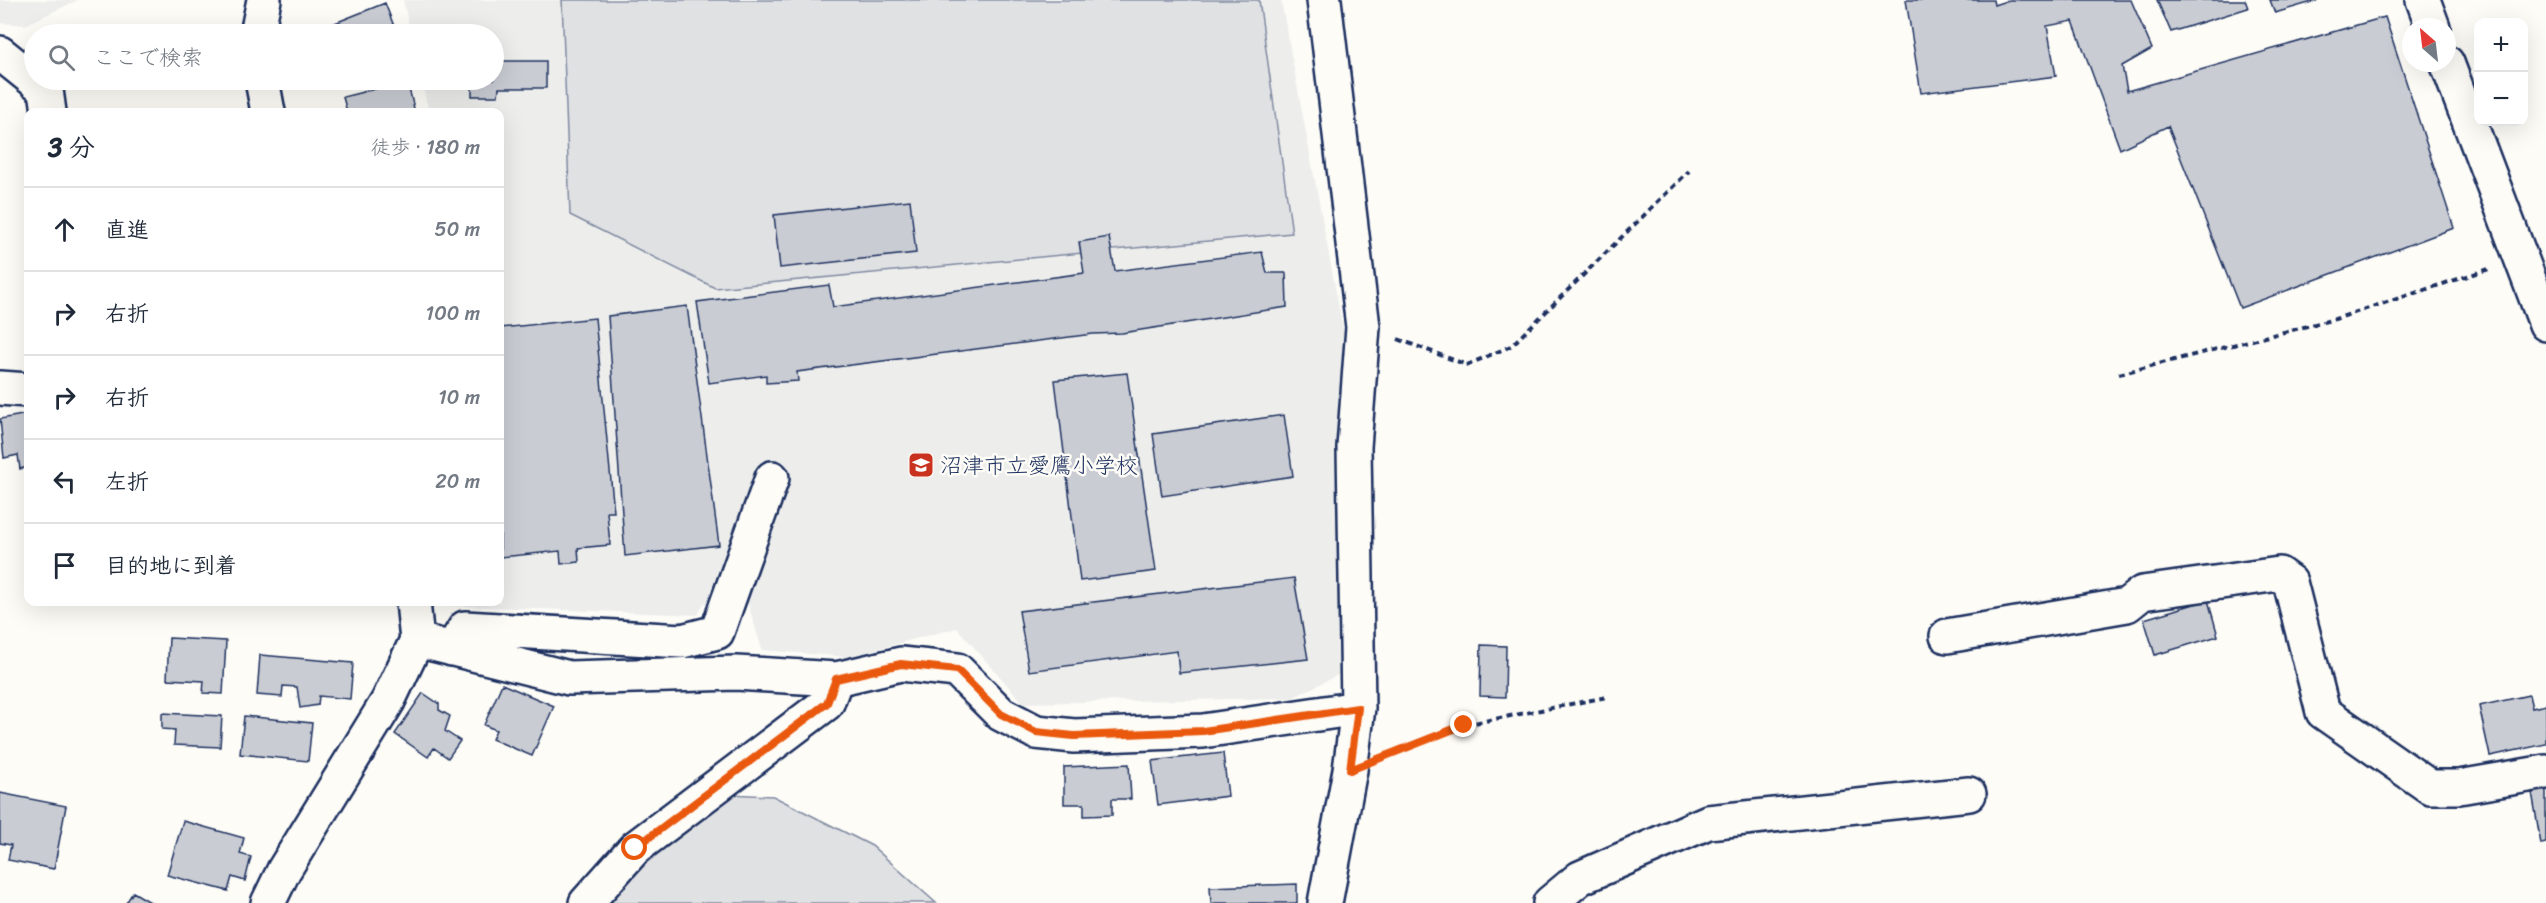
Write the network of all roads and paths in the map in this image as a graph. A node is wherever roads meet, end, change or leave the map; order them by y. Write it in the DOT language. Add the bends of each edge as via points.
graph roads {
  1 [pos="264,0"];
  2 [pos="1324,0"];
  3 [pos="2423,0"];
  4 [pos="2430,18"];
  5 [pos="259,24"];
  6 [pos="0,53"];
  7 [pos="24,72"];
  8 [pos="2450,72"];
  9 [pos="46,90"];
  10 [pos="264,90"];
  11 [pos="49,108"];
  12 [pos="267,108"];
  13 [pos="1689,171"];
  14 [pos="2521,259"];
  15 [pos="2546,324"];
  16 [pos="1364,327"];
  17 [pos="2119,374"];
  18 [pos="0,388"];
  19 [pos="24,390"];
  20 [pos="772,478"];
  21 [pos="413,606"];
  22 [pos="1947,636"];
  23 [pos="417,640"];
  24 [pos="452,649"];
  25 [pos="836,679"];
  26 [pos="1607,698"];
  27 [pos="1358,708"];
  28 [pos="1350,770"];
  29 [pos="2546,772"];
  30 [pos="1970,794"];
  31 [pos="268,903"];
  32 [pos="586,903"];
  33 [pos="1325,903"];
  34 [pos="1551,903"];
  1 -- 5 [label="street"];
  2 -- 16 [label="street"];
  3 -- 4 [label="street"];
  6 -- 7 [label="street"];
  8 -- 14 [label="street"];
  9 -- 11 [label="street"];
  10 -- 12 [label="street"];
  13 -- 16 [label="path" via="1511,346 1467,365"];
  14 -- 15 [label="street"];
  14 -- 17 [label="path" via="2335,318"];
  16 -- 27 [label="street" via="1354,447"];
  18 -- 19 [label="street"];
  20 -- 24 [label="street" via="717,632 682,641 465,628"];
  21 -- 23 [label="street"];
  22 -- 29 [label="street" via="2127,605 2142,593 2279,574 2290,582 2323,712 2430,788"];
  23 -- 24 [label="street"];
  23 -- 31 [label="street" via="388,701 284,870"];
  24 -- 25 [label="street" via="569,678 736,673"];
  25 -- 27 [label="street" via="901,664 957,670 1001,714 1036,732 1074,736 1203,731"];
  25 -- 32 [label="street" via="827,703 635,848"];
  26 -- 28 [label="path" via="1464,725"];
  27 -- 28 [label="street"];
  28 -- 33 [label="street"];
  30 -- 34 [label="street" via="1708,822 1580,878"];
}
